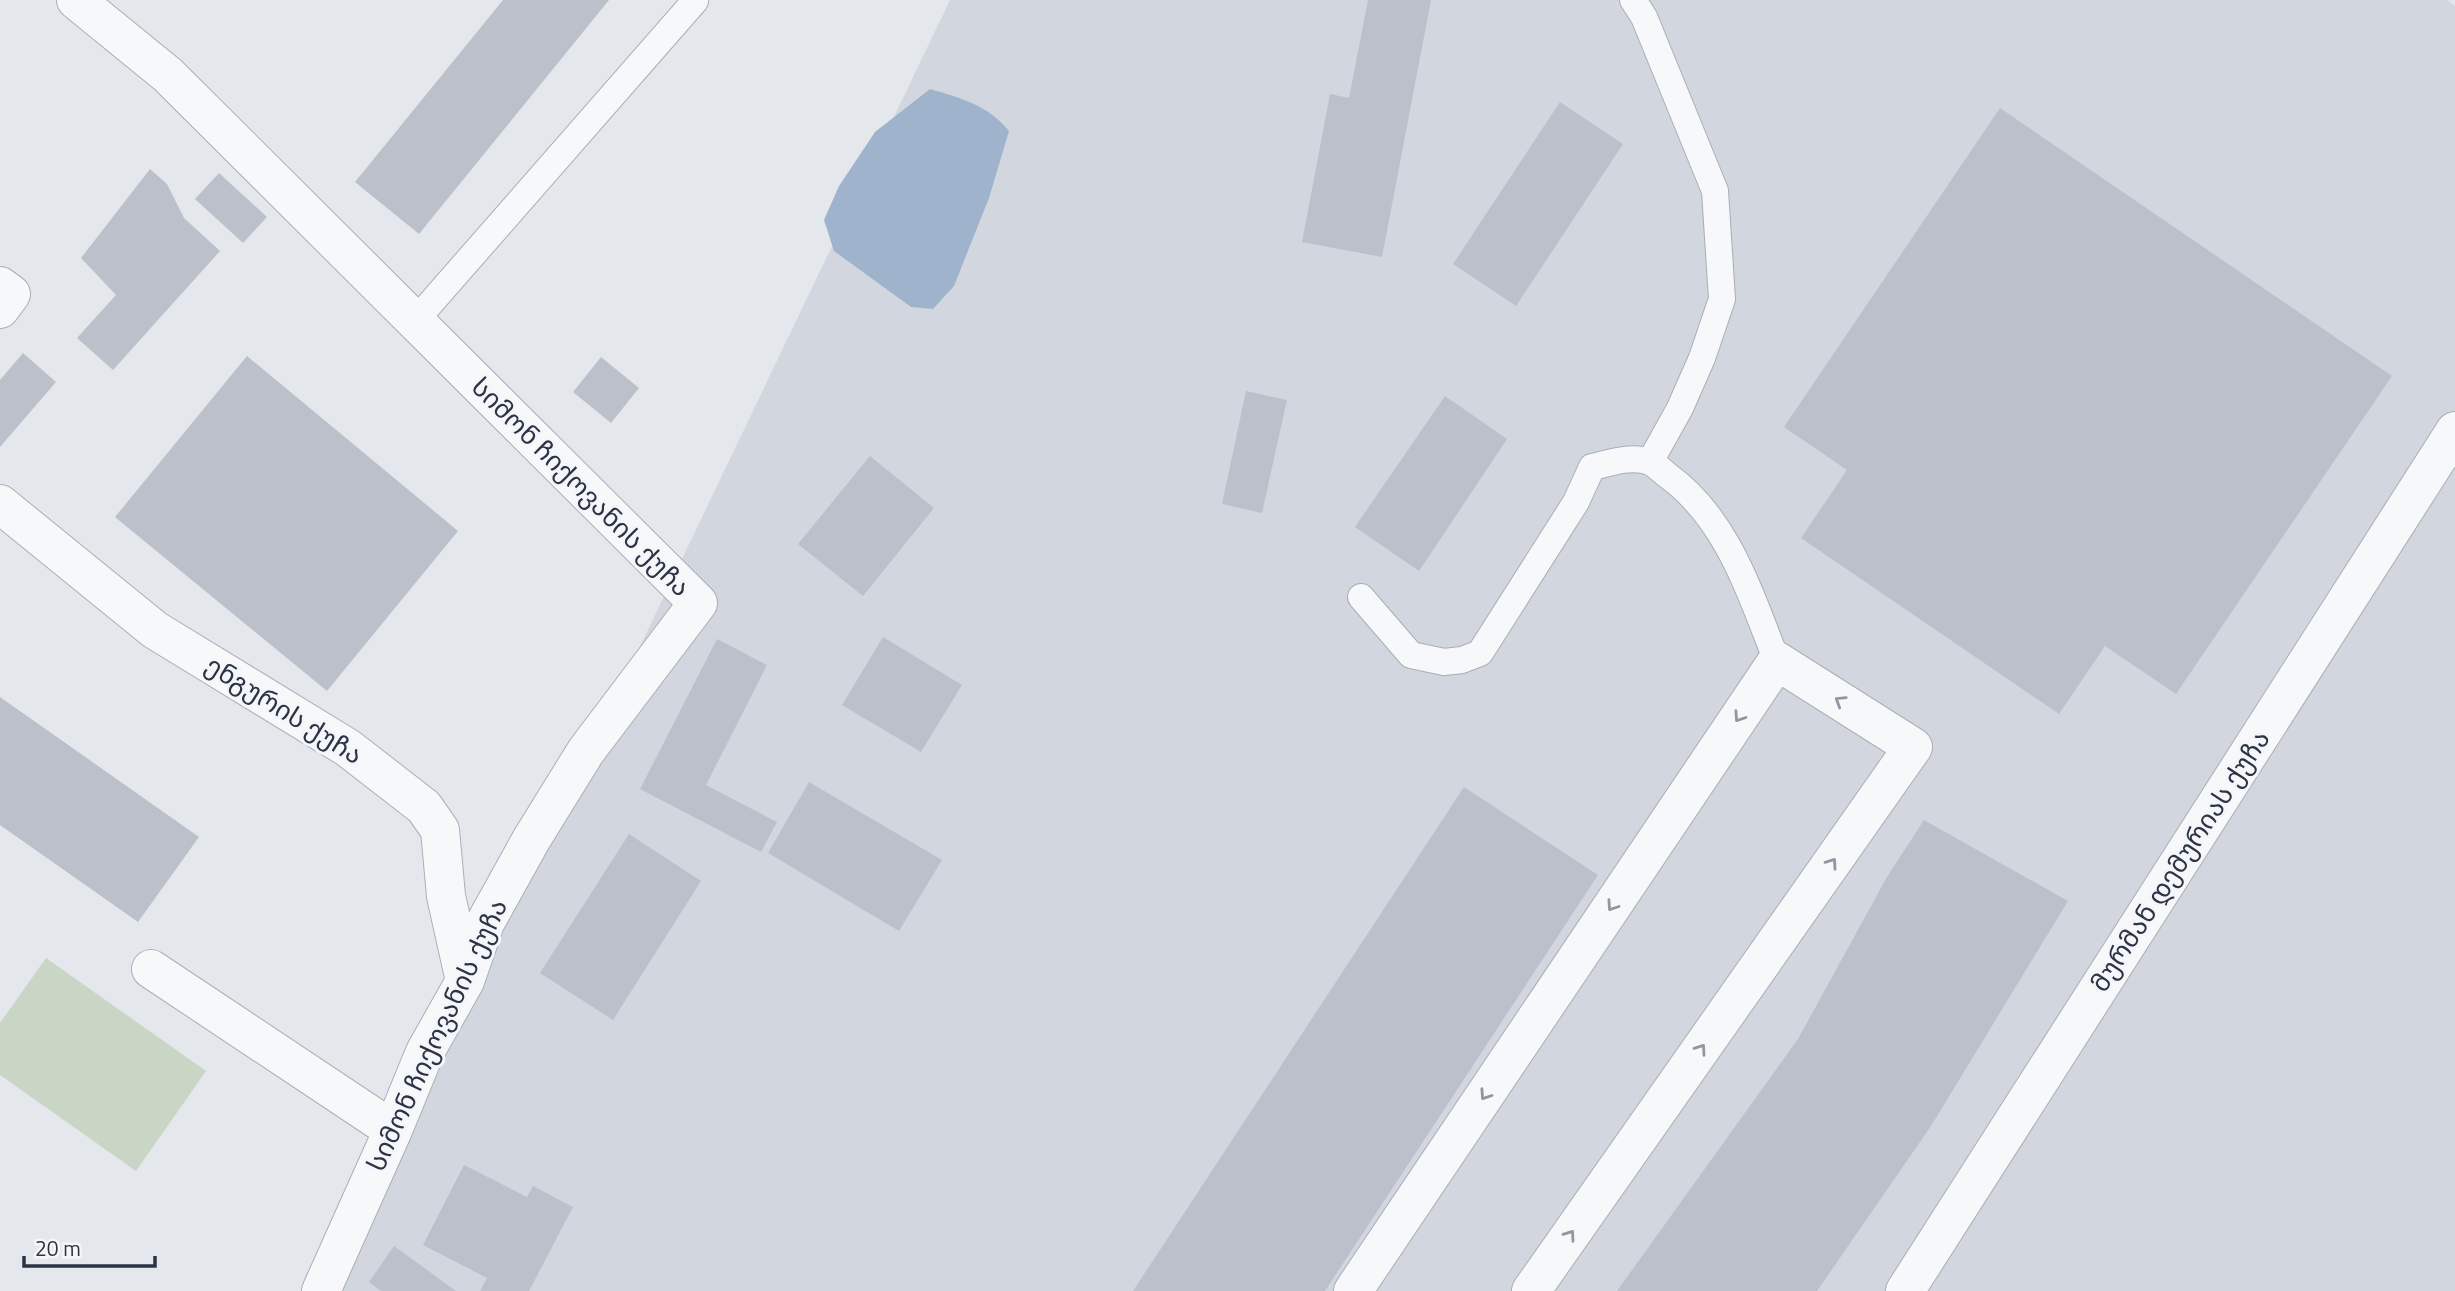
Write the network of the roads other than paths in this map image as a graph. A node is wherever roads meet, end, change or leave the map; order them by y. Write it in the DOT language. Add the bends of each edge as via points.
graph roads {
  1 [pos="76,0"];
  2 [pos="1633,0"];
  3 [pos="695,1"];
  4 [pos="0,286"];
  5 [pos="0,309"];
  6 [pos="415,321"];
  7 [pos="2455,431"];
  8 [pos="1650,462"];
  9 [pos="0,504"];
  10 [pos="1362,597"];
  11 [pos="1777,661"];
  12 [pos="151,968"];
  13 [pos="465,981"];
  14 [pos="393,1130"];
  15 [pos="321,1291"];
  16 [pos="1353,1291"];
  17 [pos="1531,1291"];
  18 [pos="1905,1291"];
  1 -- 6 [label="street, სიმონ ჩიქოვანის ქუჩა" via="168,75"];
  2 -- 8 [label="lane" via="1715,191 1722,299 1680,408"];
  3 -- 6 [label="lane"];
  4 -- 5 [label="street" via="11,294"];
  6 -- 13 [label="street, სიმონ ჩიქოვანის ქუჩა" via="698,603 586,751 485,923"];
  7 -- 18 [label="street, მურმან დემურიას ქუჩა"];
  8 -- 10 [label="lane" via="1625,459 1592,467 1576,502 1480,653 1444,662 1411,655"];
  8 -- 11 [label="lane" via="1707,512 1739,565"];
  9 -- 13 [label="street, ენგურის ქუჩა" via="155,630 348,748 424,807 440,830 446,896"];
  11 -- 16 [label="street, one-way"];
  17 -- 11 [label="street, one-way" via="1913,747"];
  12 -- 14 [label="street"];
  13 -- 14 [label="street, სიმონ ჩიქოვანის ქუჩა" via="425,1052"];
  14 -- 15 [label="street, სიმონ ჩიქოვანის ქუჩა"];
}
